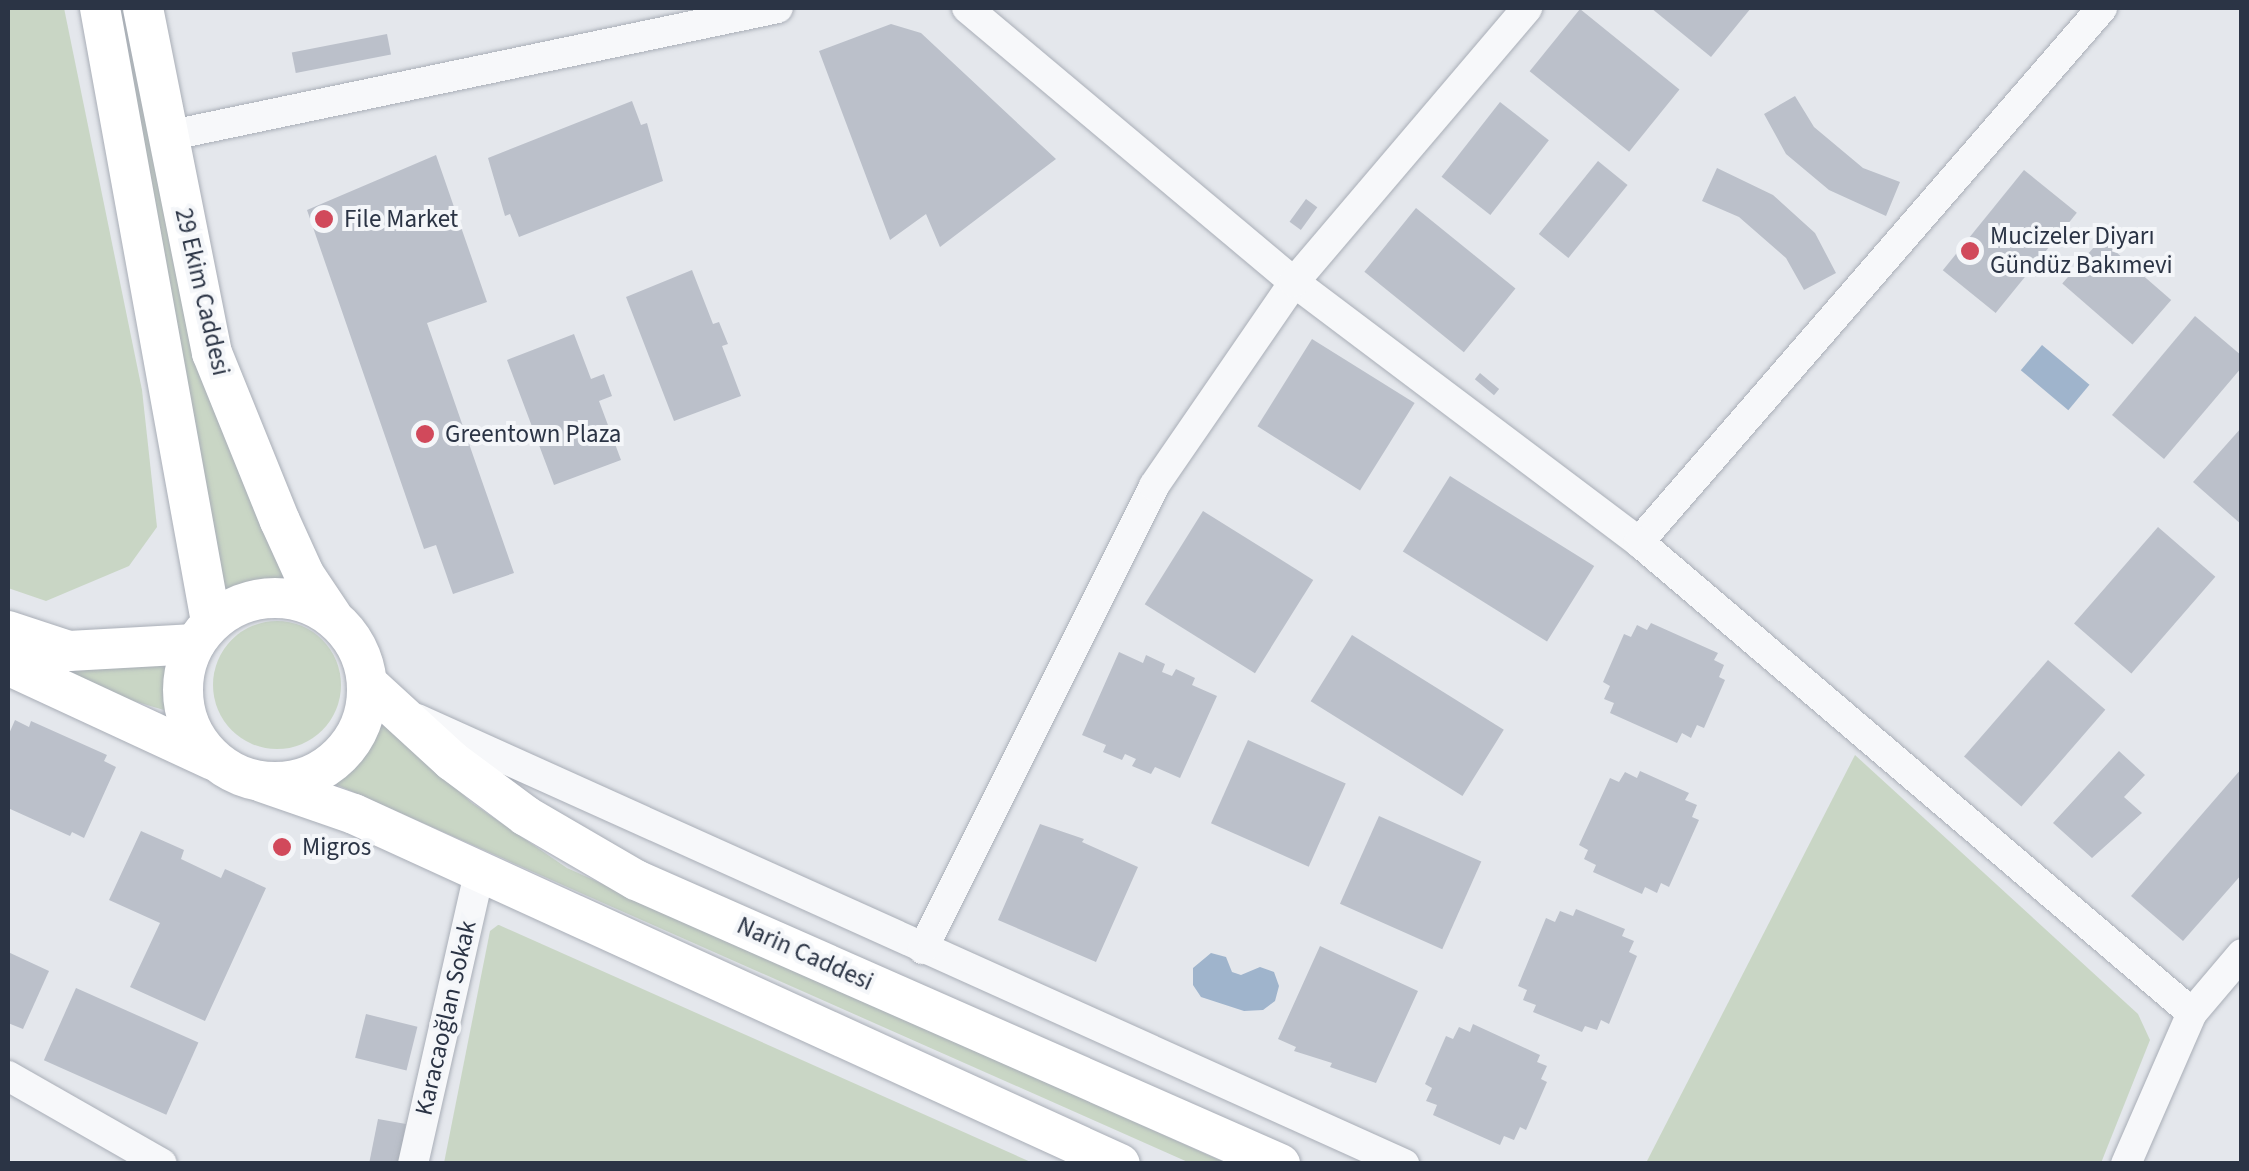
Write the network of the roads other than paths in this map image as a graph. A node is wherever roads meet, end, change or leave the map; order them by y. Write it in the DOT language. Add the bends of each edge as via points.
graph roads {
  1 [pos="100,8"];
  2 [pos="143,8"];
  3 [pos="778,8"];
  4 [pos="967,8"];
  5 [pos="1528,8"];
  6 [pos="2102,8"];
  7 [pos="167,136"];
  8 [pos="1294,282"];
  9 [pos="1640,542"];
  10 [pos="332,616"];
  11 [pos="8,631"];
  12 [pos="203,633"];
  13 [pos="8,666"];
  14 [pos="383,697"];
  15 [pos="217,762"];
  16 [pos="262,782"];
  17 [pos="480,874"];
  18 [pos="924,948"];
  19 [pos="2242,954"];
  20 [pos="2192,1013"];
  21 [pos="8,1076"];
  22 [pos="162,1164"];
  23 [pos="413,1164"];
  24 [pos="1120,1164"];
  25 [pos="1280,1164"];
  26 [pos="1404,1164"];
  27 [pos="2126,1164"];
  1 -- 12 [label="main road, 29 Ekim Caddesi"];
  2 -- 7 [label="main road, 29 Ekim Caddesi"];
  3 -- 7 [label="street"];
  4 -- 8 [label="street"];
  5 -- 8 [label="street"];
  6 -- 9 [label="street"];
  7 -- 10 [label="main road, 29 Ekim Caddesi" via="212,353 304,574"];
  8 -- 9 [label="street"];
  8 -- 18 [label="street" via="1154,486"];
  9 -- 20 [label="street"];
  10 -- 12 [label="main road" via="284,597 245,603"];
  10 -- 14 [label="main road" via="350,635"];
  11 -- 12 [label="main road" via="69,651"];
  12 -- 15 [label="main road" via="185,668 187,720"];
  13 -- 15 [label="main road"];
  14 -- 16 [label="main road" via="338,758 316,774"];
  14 -- 18 [label="street"];
  14 -- 25 [label="main road, Narin Caddesi" via="452,761 526,816 636,880"];
  15 -- 16 [label="main road"];
  16 -- 17 [label="main road" via="354,814"];
  17 -- 23 [label="street, Karacaoğlan Sokak"];
  17 -- 24 [label="main road"];
  18 -- 26 [label="street"];
  19 -- 20 [label="street"];
  20 -- 27 [label="street"];
  21 -- 22 [label="street"];
}
